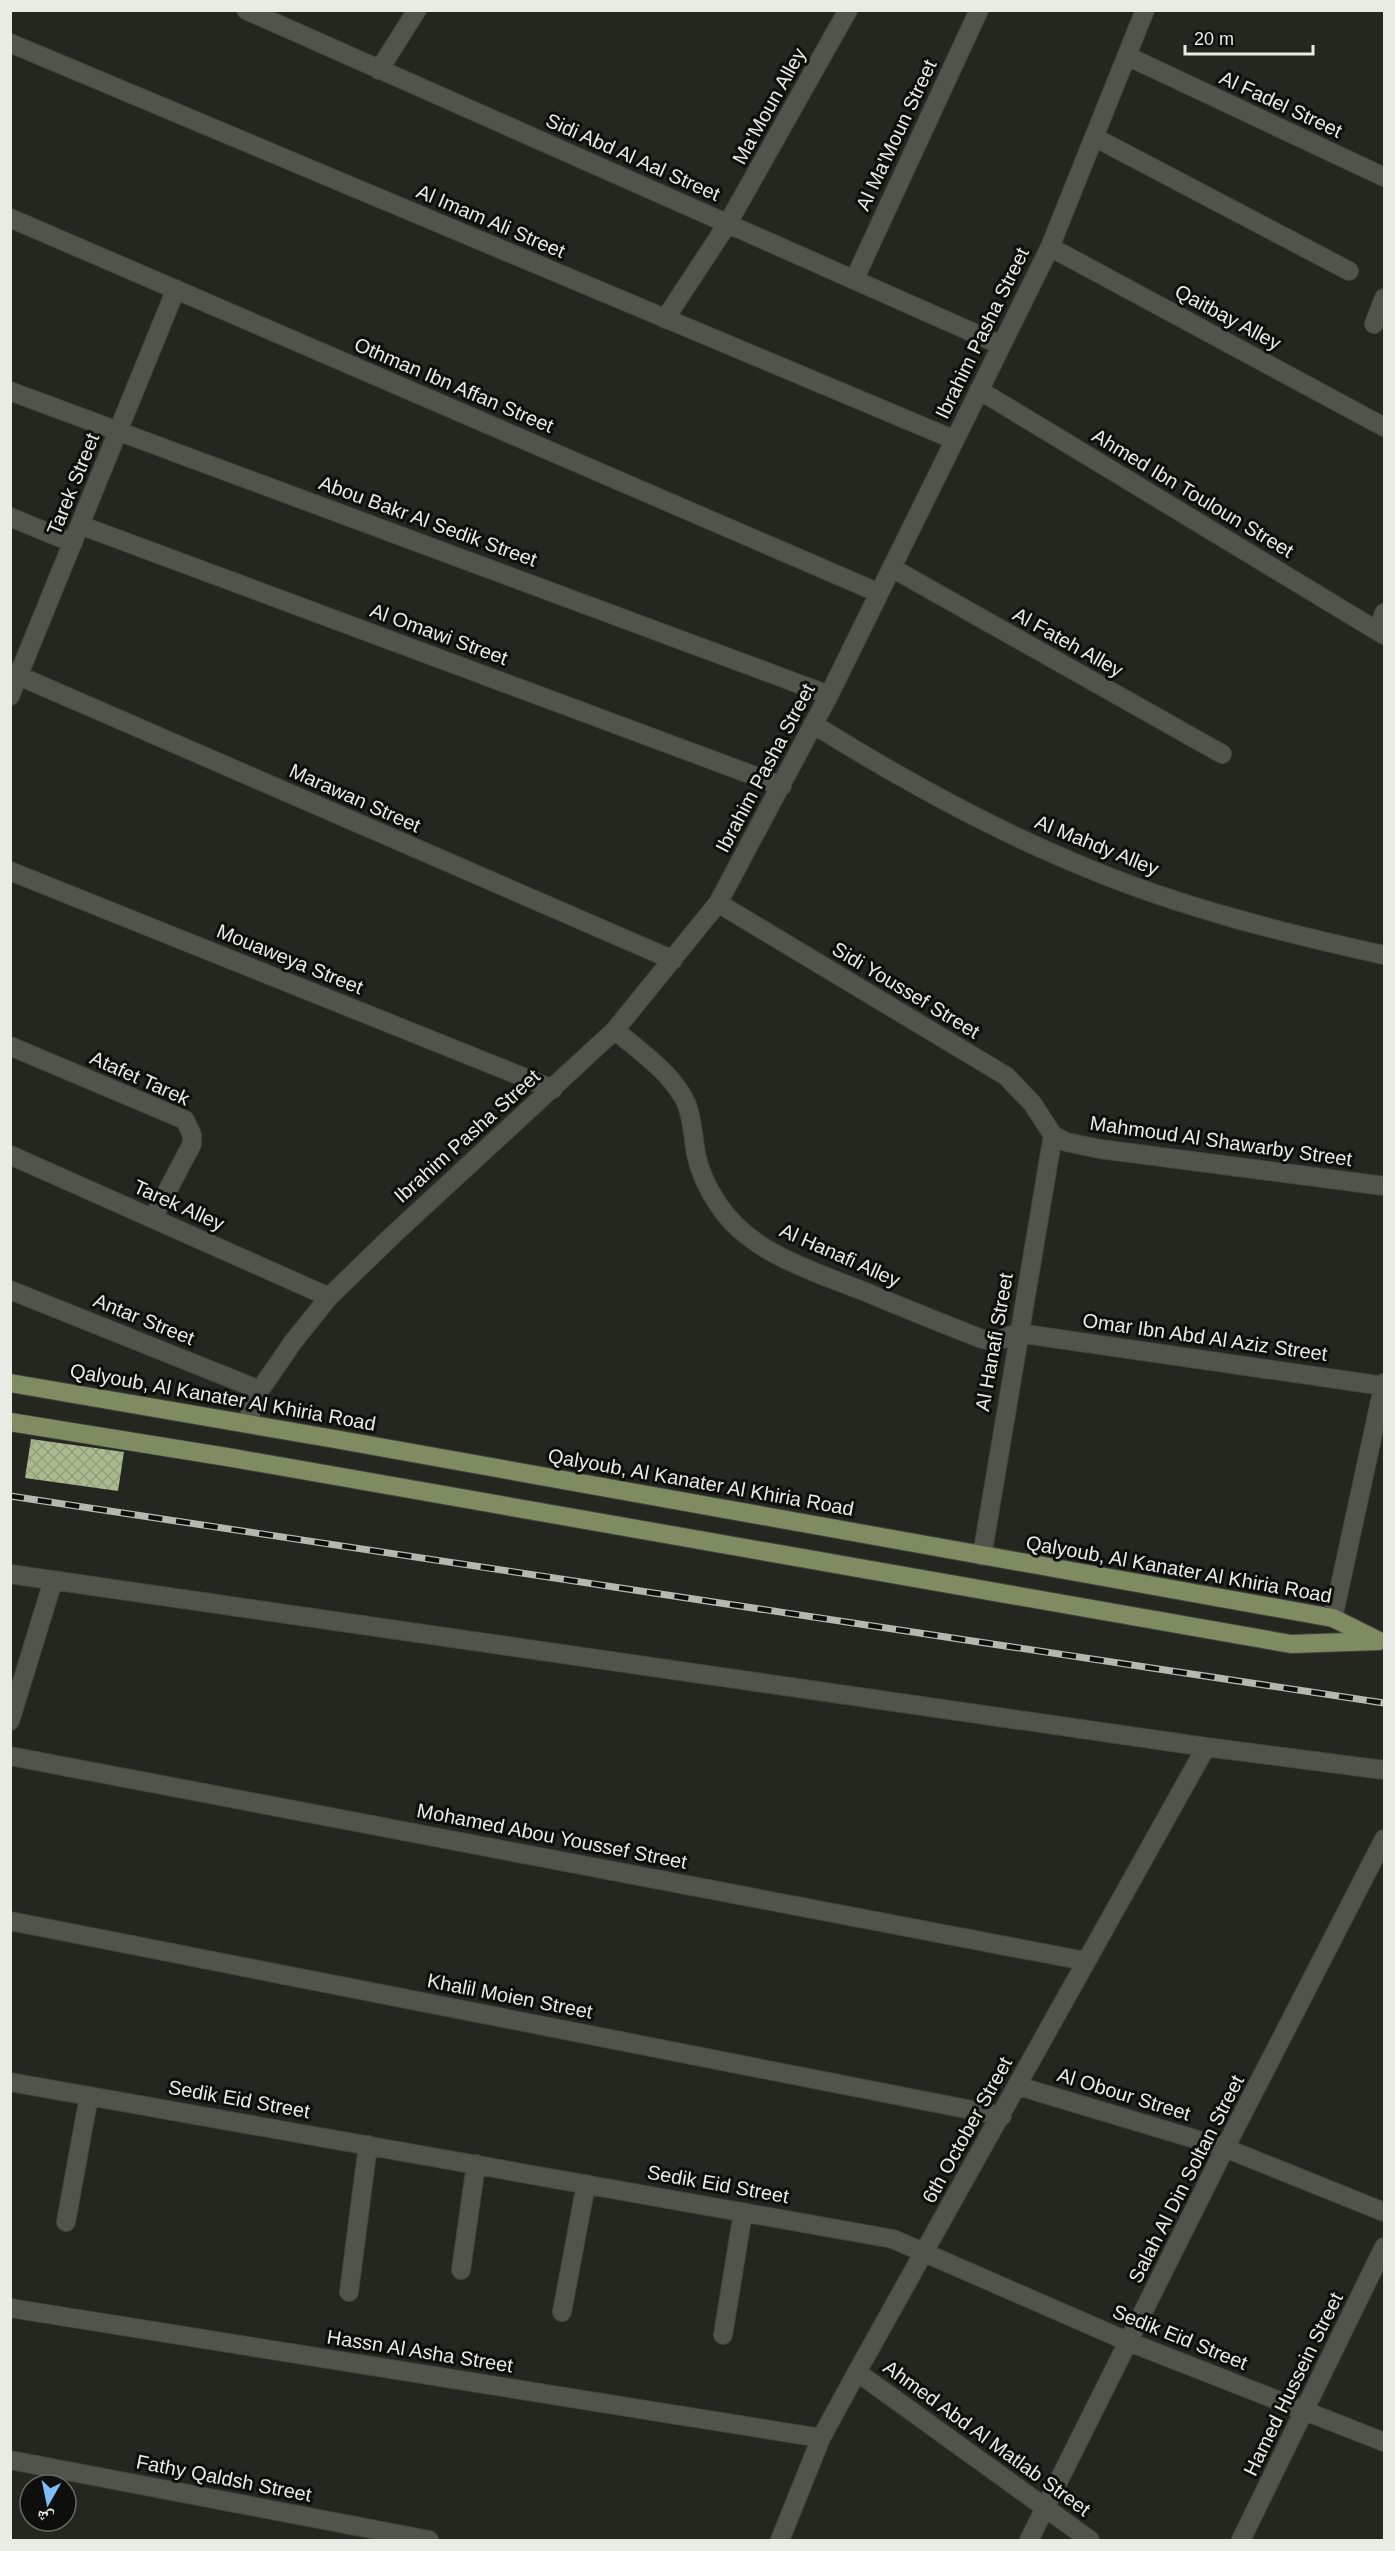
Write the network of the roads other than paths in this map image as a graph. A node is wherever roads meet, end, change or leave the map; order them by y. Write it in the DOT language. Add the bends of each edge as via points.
graph roads {
  1 [pos="246,10"];
  2 [pos="417,10"];
  3 [pos="848,10"];
  4 [pos="979,10"];
  5 [pos="1145,10"];
  6 [pos="10,43"];
  7 [pos="1127,56"];
  8 [pos="379,70"];
  9 [pos="1094,137"];
  10 [pos="1384,177"];
  11 [pos="10,218"];
  12 [pos="728,223"];
  13 [pos="1050,247"];
  14 [pos="1349,271"];
  15 [pos="855,278"];
  16 [pos="176,289"];
  17 [pos="1384,298"];
  18 [pos="665,319"];
  19 [pos="1374,324"];
  20 [pos="1001,345"];
  21 [pos="979,390"];
  22 [pos="10,391"];
  23 [pos="1384,427"];
  24 [pos="119,430"];
  25 [pos="955,440"];
  26 [pos="10,518"];
  27 [pos="80,525"];
  28 [pos="73,543"];
  29 [pos="892,568"];
  30 [pos="879,593"];
  31 [pos="1384,613"];
  32 [pos="1381,633"];
  33 [pos="14,674"];
  34 [pos="829,695"];
  35 [pos="10,696"];
  36 [pos="813,724"];
  37 [pos="1222,754"];
  38 [pos="782,786"];
  39 [pos="10,871"];
  40 [pos="718,903"];
  41 [pos="1384,955"];
  42 [pos="673,960"];
  43 [pos="615,1030"];
  44 [pos="10,1046"];
  45 [pos="553,1089"];
  46 [pos="1053,1135"];
  47 [pos="10,1155"];
  48 [pos="1384,1186"];
  49 [pos="153,1218"];
  50 [pos="10,1290"];
  51 [pos="329,1297"];
  52 [pos="1018,1333"];
  53 [pos="10,1383"];
  54 [pos="1384,1385"];
  55 [pos="260,1390"];
  56 [pos="10,1422"];
  57 [pos="246,1423"];
  58 [pos="982,1556"];
  59 [pos="10,1574"];
  60 [pos="53,1581"];
  61 [pos="1333,1618"];
  62 [pos="1382,1641"];
  63 [pos="10,1721"];
  64 [pos="1206,1747"];
  65 [pos="10,1756"];
  66 [pos="1384,1770"];
  67 [pos="1384,1839"];
  68 [pos="10,1921"];
  69 [pos="1085,1961"];
  70 [pos="10,2082"];
  71 [pos="1018,2086"];
  72 [pos="89,2096"];
  73 [pos="1002,2116"];
  74 [pos="368,2145"];
  75 [pos="1225,2148"];
  76 [pos="476,2164"];
  77 [pos="586,2184"];
  78 [pos="743,2212"];
  79 [pos="1384,2212"];
  80 [pos="66,2222"];
  81 [pos="1384,2247"];
  82 [pos="923,2253"];
  83 [pos="461,2270"];
  84 [pos="349,2292"];
  85 [pos="10,2308"];
  86 [pos="562,2312"];
  87 [pos="723,2335"];
  88 [pos="1129,2342"];
  89 [pos="857,2372"];
  90 [pos="1305,2410"];
  91 [pos="821,2438"];
  92 [pos="1384,2442"];
  93 [pos="10,2460"];
  94 [pos="1045,2508"];
  95 [pos="429,2541"];
  96 [pos="780,2541"];
  97 [pos="1029,2541"];
  98 [pos="1090,2541"];
  99 [pos="1241,2541"];
  1 -- 8 [label="street, Sidi Abd Al Aal Street"];
  2 -- 8 [label="street"];
  3 -- 12 [label="street, Ma'Moun Alley"];
  4 -- 15 [label="street, Al Ma'Moun Street"];
  5 -- 7 [label="street, Ibrahim Pasha Street"];
  6 -- 18 [label="street, Al Imam Ali Street"];
  7 -- 9 [label="street, Ibrahim Pasha Street"];
  7 -- 10 [label="street, Al Fadel Street"];
  8 -- 12 [label="street, Sidi Abd Al Aal Street"];
  9 -- 13 [label="street, Ibrahim Pasha Street"];
  9 -- 14 [label="street"];
  11 -- 16 [label="street, Othman Ibn Affan Street"];
  12 -- 15 [label="street, Sidi Abd Al Aal Street"];
  12 -- 18 [label="street, Ma'Moun Alley"];
  13 -- 20 [label="street, Ibrahim Pasha Street"];
  13 -- 23 [label="street, Qaitbay Alley"];
  15 -- 20 [label="street, Sidi Abd Al Aal Street"];
  16 -- 24 [label="street, Tarek Street"];
  16 -- 30 [label="street, Othman Ibn Affan Street"];
  17 -- 19 [label="street"];
  18 -- 25 [label="street, Al Imam Ali Street"];
  20 -- 21 [label="street, Ibrahim Pasha Street"];
  21 -- 25 [label="street, Ibrahim Pasha Street"];
  21 -- 32 [label="street, Ahmed Ibn Touloun Street"];
  22 -- 24 [label="street, Abou Bakr Al Sedik Street"];
  24 -- 27 [label="street, Tarek Street"];
  24 -- 34 [label="street, Abou Bakr Al Sedik Street"];
  25 -- 29 [label="street, Ibrahim Pasha Street"];
  26 -- 28 [label="street"];
  27 -- 28 [label="street, Tarek Street"];
  27 -- 38 [label="street, Al Omawi Street"];
  28 -- 33 [label="street, Tarek Street"];
  29 -- 30 [label="street, Ibrahim Pasha Street"];
  29 -- 37 [label="street, Al Fateh Alley"];
  30 -- 34 [label="street, Ibrahim Pasha Street"];
  31 -- 32 [label="street"];
  33 -- 35 [label="street, Tarek Street"];
  33 -- 42 [label="street, Marawan Street"];
  34 -- 36 [label="street, Ibrahim Pasha Street"];
  36 -- 38 [label="street, Ibrahim Pasha Street"];
  36 -- 41 [label="street, Al Mahdy Alley" via="947,804 1089,869 1236,920"];
  38 -- 40 [label="street, Ibrahim Pasha Street"];
  39 -- 45 [label="street, Mouaweya Street"];
  40 -- 42 [label="street, Ibrahim Pasha Street"];
  40 -- 46 [label="street, Sidi Youssef Street" via="1006,1076 1032,1103"];
  42 -- 43 [label="street, Ibrahim Pasha Street"];
  43 -- 45 [label="street, Ibrahim Pasha Street"];
  43 -- 52 [label="street, Al Hanafi Alley" via="673,1083 686,1103 694,1128 704,1181 719,1207 760,1245 795,1264 982,1339 996,1341"];
  44 -- 49 [label="street, Atafet Tarek" via="186,1120 192,1144"];
  45 -- 51 [label="street, Ibrahim Pasha Street"];
  46 -- 48 [label="street, Mahmoud Al Shawarby Street" via="1091,1148"];
  46 -- 52 [label="street, Al Hanafi Street"];
  47 -- 49 [label="street, Tarek Alley"];
  49 -- 51 [label="street, Tarek Alley"];
  50 -- 55 [label="street, Antar Street"];
  51 -- 55 [label="street, Ibrahim Pasha Street"];
  52 -- 54 [label="street, Omar Ibn Abd Al Aziz Street"];
  52 -- 58 [label="street, Al Hanafi Street"];
  53 -- 57 [label="main road, Qalyoub, Al Kanater Al Khiria Road"];
  54 -- 61 [label="street"];
  55 -- 57 [label="street, Ibrahim Pasha Street"];
  56 -- 62 [label="main road, Qalyoub, Al Kanater Al Khiria Road" via="1291,1644"];
  57 -- 58 [label="main road, Qalyoub, Al Kanater Al Khiria Road"];
  58 -- 61 [label="main road, Qalyoub, Al Kanater Al Khiria Road"];
  59 -- 60 [label="street"];
  60 -- 63 [label="street"];
  60 -- 64 [label="street"];
  61 -- 62 [label="main road, Qalyoub, Al Kanater Al Khiria Road"];
  64 -- 66 [label="street"];
  64 -- 69 [label="street, 6th October Street"];
  65 -- 69 [label="street, Mohamed Abou Youssef Street"];
  67 -- 75 [label="street, Salah Al Din Soltan Street"];
  68 -- 73 [label="street, Khalil Moien Street"];
  69 -- 71 [label="street, 6th October Street"];
  70 -- 72 [label="street, Sedik Eid Street"];
  71 -- 73 [label="street, 6th October Street"];
  71 -- 75 [label="street, Al Obour Street"];
  72 -- 74 [label="street, Sedik Eid Street"];
  72 -- 80 [label="street"];
  73 -- 82 [label="street, 6th October Street"];
  74 -- 76 [label="street, Sedik Eid Street"];
  74 -- 84 [label="street"];
  75 -- 79 [label="street, Al Obour Street"];
  75 -- 88 [label="street, Salah Al Din Soltan Street"];
  76 -- 77 [label="street, Sedik Eid Street"];
  76 -- 83 [label="street"];
  77 -- 78 [label="street, Sedik Eid Street"];
  77 -- 86 [label="street"];
  78 -- 82 [label="street, Sedik Eid Street" via="893,2239"];
  78 -- 87 [label="street"];
  81 -- 90 [label="street, Hamed Hussein Street"];
  82 -- 88 [label="street, Sedik Eid Street"];
  82 -- 89 [label="street, 6th October Street"];
  85 -- 91 [label="street, Hassn Al Asha Street"];
  88 -- 90 [label="street, Sedik Eid Street"];
  88 -- 94 [label="street, Salah Al Din Soltan Street"];
  89 -- 91 [label="street, 6th October Street"];
  89 -- 94 [label="street, Ahmed Abd Al Matlab Street"];
  90 -- 92 [label="street, Sedik Eid Street"];
  90 -- 99 [label="street, Hamed Hussein Street"];
  91 -- 96 [label="street, 6th October Street"];
  93 -- 95 [label="street, Fathy Qaldsh Street"];
  94 -- 97 [label="street, Salah Al Din Soltan Street"];
  94 -- 98 [label="street, Ahmed Abd Al Matlab Street"];
}
